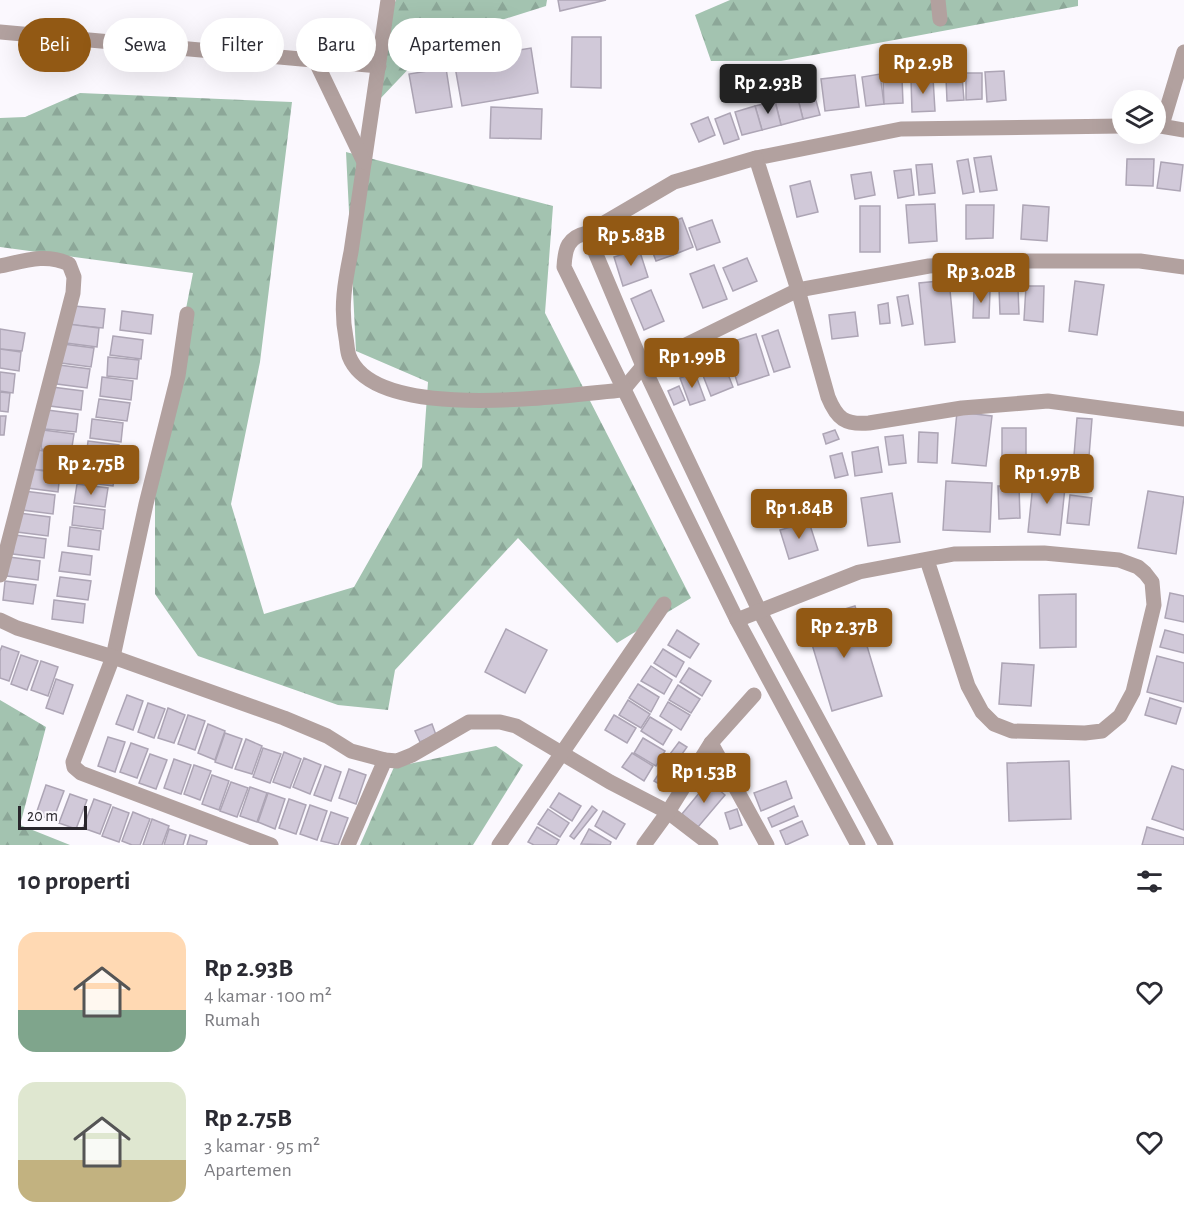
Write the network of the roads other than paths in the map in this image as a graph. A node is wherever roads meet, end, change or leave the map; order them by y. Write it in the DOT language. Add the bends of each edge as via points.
graph roads {
  1 [pos="388,0"];
  2 [pos="938,0"];
  3 [pos="940,19"];
  4 [pos="0,32"];
  5 [pos="1184,52"];
  6 [pos="296,58"];
  7 [pos="376,66"];
  8 [pos="379,66"];
  9 [pos="321,72"];
  10 [pos="1166,105"];
  11 [pos="1112,126"];
  12 [pos="1166,126"];
  13 [pos="1184,130"];
  14 [pos="756,158"];
  15 [pos="364,162"];
  16 [pos="587,233"];
  17 [pos="0,267"];
  18 [pos="1184,267"];
  19 [pos="798,290"];
  20 [pos="187,314"];
  21 [pos="643,366"];
  22 [pos="622,390"];
  23 [pos="1184,419"];
  24 [pos="927,560"];
  25 [pos="0,575"];
  26 [pos="664,604"];
  27 [pos="760,612"];
  28 [pos="0,620"];
  29 [pos="737,620"];
  30 [pos="113,657"];
  31 [pos="754,695"];
  32 [pos="711,743"];
  33 [pos="563,753"];
  34 [pos="385,760"];
  35 [pos="668,812"];
  36 [pos="271,845"];
  37 [pos="348,845"];
  38 [pos="499,845"];
  39 [pos="644,845"];
  40 [pos="711,845"];
  41 [pos="767,845"];
  42 [pos="858,845"];
  43 [pos="886,845"];
  1 -- 8 [label="street"];
  2 -- 3 [label="street"];
  4 -- 6 [label="street"];
  5 -- 10 [label="street"];
  7 -- 8 [label="street"];
  8 -- 15 [label="street"];
  9 -- 15 [label="street"];
  11 -- 14 [label="street" via="901,129"];
  12 -- 13 [label="street"];
  14 -- 16 [label="street" via="674,182"];
  14 -- 19 [label="street"];
  15 -- 22 [label="street" via="342,318 349,356 363,376 387,389 420,398 452,400 524,399"];
  16 -- 21 [label="street"];
  16 -- 22 [label="street" via="570,240 564,267"];
  17 -- 25 [label="street" via="35,258 58,259 69,264 74,277"];
  18 -- 19 [label="street" via="1140,261 929,266"];
  19 -- 21 [label="street"];
  19 -- 23 [label="street" via="828,397 833,411 843,421 869,423 962,408 1048,401"];
  20 -- 30 [label="street" via="178,376"];
  21 -- 22 [label="street"];
  21 -- 27 [label="street"];
  22 -- 29 [label="street"];
  24 -- 24 [label="street" via="954,554 1044,553 1119,560 1138,567 1152,582 1154,605 1133,692 1120,716 1102,730 1084,733 1012,731 994,724 982,712 968,686"];
  24 -- 27 [label="street" via="860,572"];
  26 -- 33 [label="street"];
  27 -- 29 [label="street"];
  27 -- 43 [label="street"];
  28 -- 30 [label="street"];
  29 -- 42 [label="street"];
  30 -- 34 [label="street" via="284,718 351,751"];
  30 -- 36 [label="street" via="74,754 76,770"];
  31 -- 32 [label="street"];
  32 -- 35 [label="street"];
  32 -- 41 [label="street"];
  33 -- 34 [label="street" via="516,726 468,722 412,756"];
  33 -- 35 [label="street"];
  33 -- 38 [label="street"];
  34 -- 37 [label="street"];
  35 -- 39 [label="street"];
  35 -- 40 [label="street"];
}
